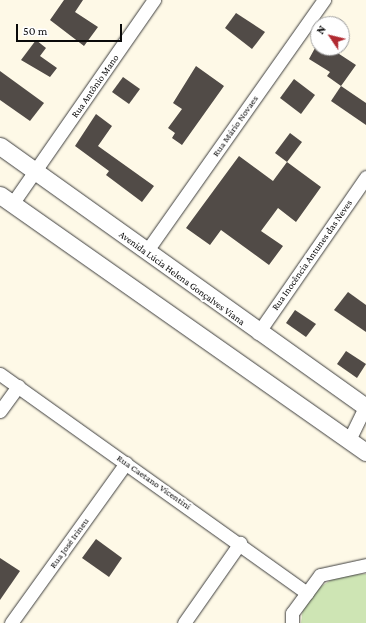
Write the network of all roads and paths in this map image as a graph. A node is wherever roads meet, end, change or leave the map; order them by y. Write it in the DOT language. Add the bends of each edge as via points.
graph roads {
  1 [pos="154,0"];
  2 [pos="324,0"];
  3 [pos="0,146"];
  4 [pos="35,172"];
  5 [pos="366,177"];
  6 [pos="6,200"];
  7 [pos="146,252"];
  8 [pos="258,333"];
  9 [pos="0,374"];
  10 [pos="18,386"];
  11 [pos="366,406"];
  12 [pos="0,411"];
  13 [pos="349,440"];
  14 [pos="366,452"];
  15 [pos="126,463"];
  16 [pos="240,543"];
  17 [pos="366,564"];
  18 [pos="307,593"];
  19 [pos="11,623"];
  20 [pos="184,623"];
  21 [pos="292,623"];
  1 -- 4 [label="street, Rua Antônio Mano"];
  2 -- 7 [label="street, Rua Mário Novaes"];
  3 -- 4 [label="street, Avenida Lúcia Helena Gonçalves Viana"];
  4 -- 6 [label="street, Rua Antônio Mano"];
  4 -- 7 [label="street, Avenida Lúcia Helena Gonçalves Viana"];
  5 -- 8 [label="street, Rua Inocência Antunes das Neves"];
  6 -- 13 [label="street"];
  7 -- 8 [label="street, Avenida Lúcia Helena Gonçalves Viana"];
  8 -- 11 [label="street, Avenida Lúcia Helena Gonçalves Viana"];
  9 -- 10 [label="street, Rua Caetano Vicentini"];
  10 -- 12 [label="street"];
  10 -- 15 [label="street, Rua Caetano Vicentini"];
  11 -- 13 [label="street"];
  13 -- 14 [label="street"];
  15 -- 16 [label="street, Rua Caetano Vicentini"];
  15 -- 19 [label="street, Rua José Irineu"];
  16 -- 18 [label="street, Rua Caetano Vicentini"];
  16 -- 20 [label="street"];
  17 -- 18 [label="street" via="320,575"];
  18 -- 21 [label="street" via="292,613"];
}
